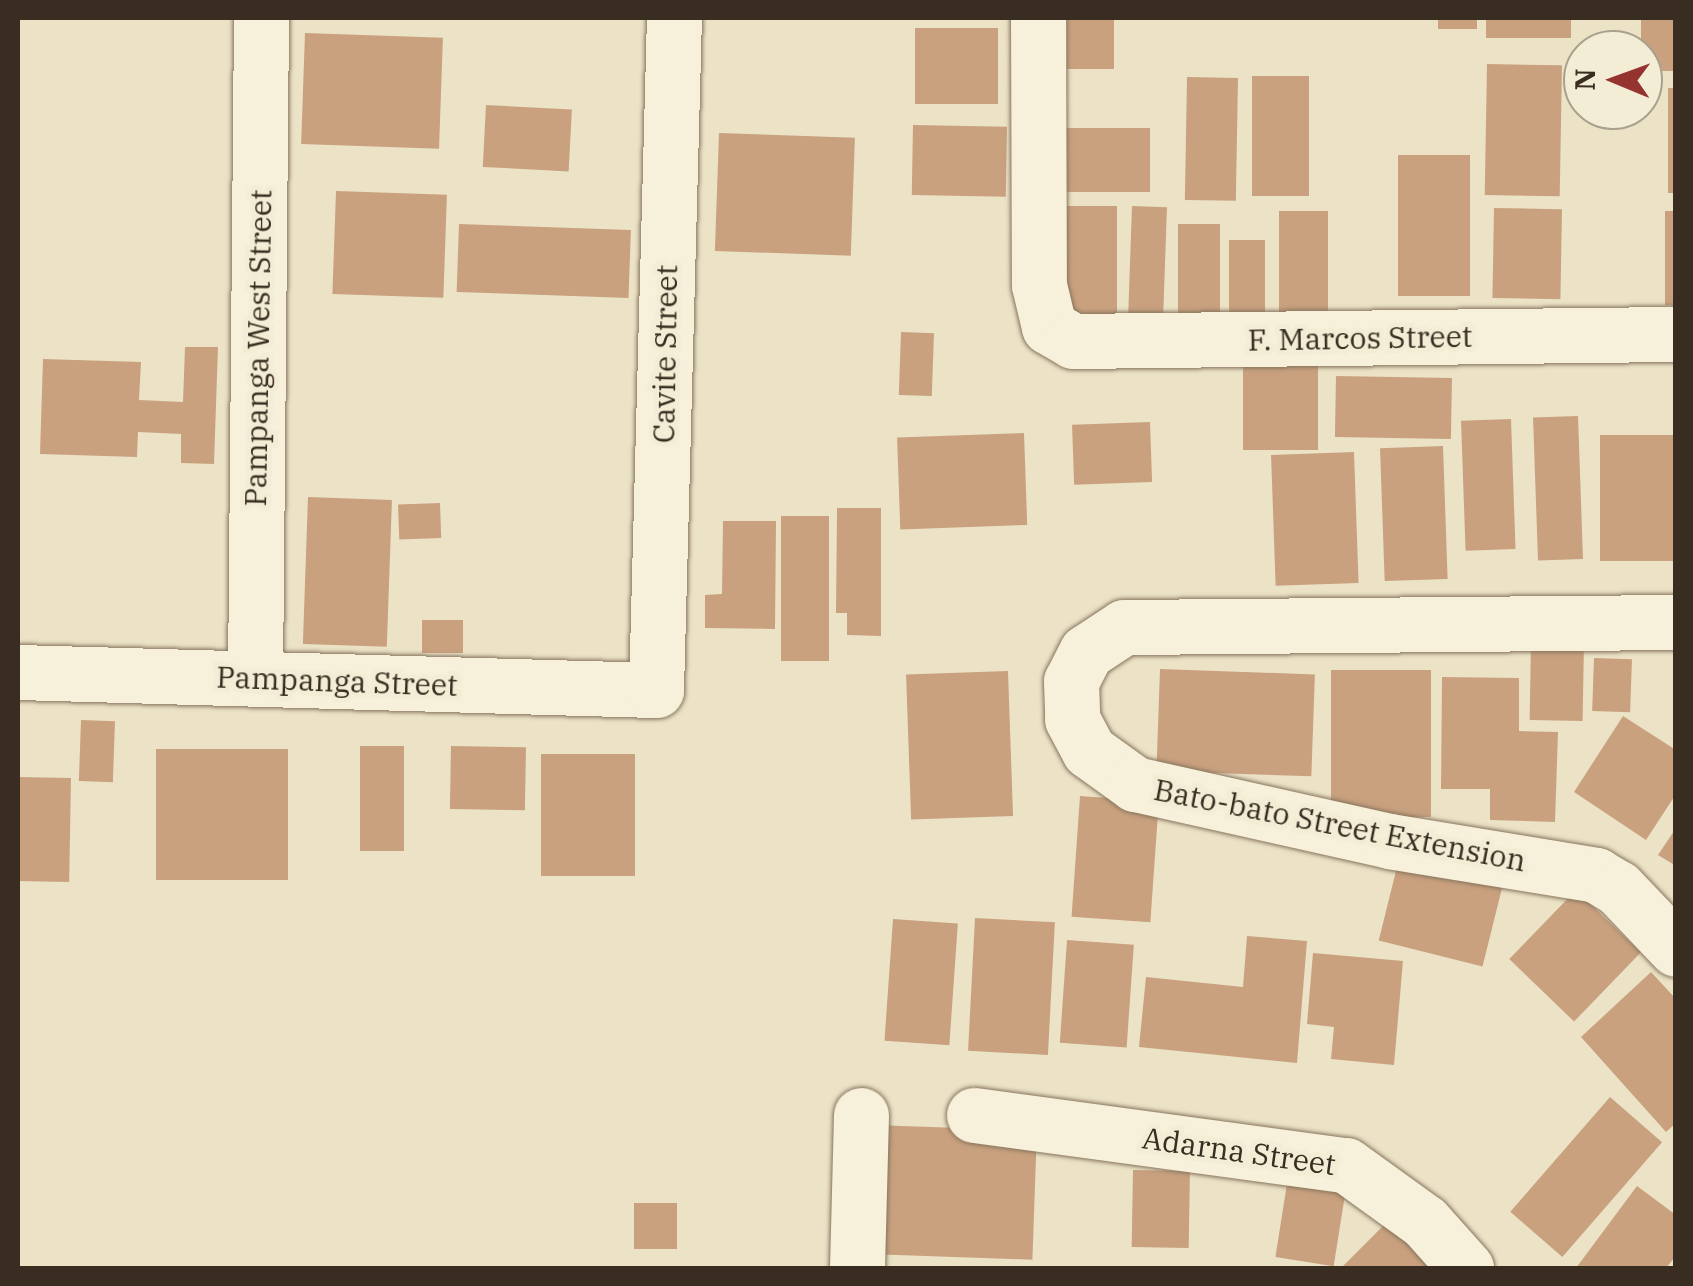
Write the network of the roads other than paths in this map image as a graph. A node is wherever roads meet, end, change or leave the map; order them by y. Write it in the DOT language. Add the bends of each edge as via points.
graph roads {
  1 [pos="261,18"];
  2 [pos="674,18"];
  3 [pos="1038,18"];
  4 [pos="1676,334"];
  5 [pos="1676,622"];
  6 [pos="18,672"];
  7 [pos="255,679"];
  8 [pos="656,690"];
  9 [pos="1676,948"];
  10 [pos="861,1114"];
  11 [pos="974,1115"];
  12 [pos="858,1268"];
  13 [pos="1466,1268"];
  1 -- 7 [label="street, Pampanga West Street"];
  2 -- 8 [label="street, Cavite Street"];
  3 -- 4 [label="street, F. Marcos Street" via="1039,285 1049,327 1073,342"];
  5 -- 9 [label="street, Bato-bato Street Extension" via="1124,628 1086,652 1071,681 1072,718 1089,752 1135,784 1389,841 1596,875"];
  6 -- 7 [label="street, Pampanga Street"];
  7 -- 8 [label="street, Pampanga Street"];
  10 -- 12 [label="street"];
  11 -- 13 [label="street, Adarna Street" via="1346,1165 1425,1222"];
}
